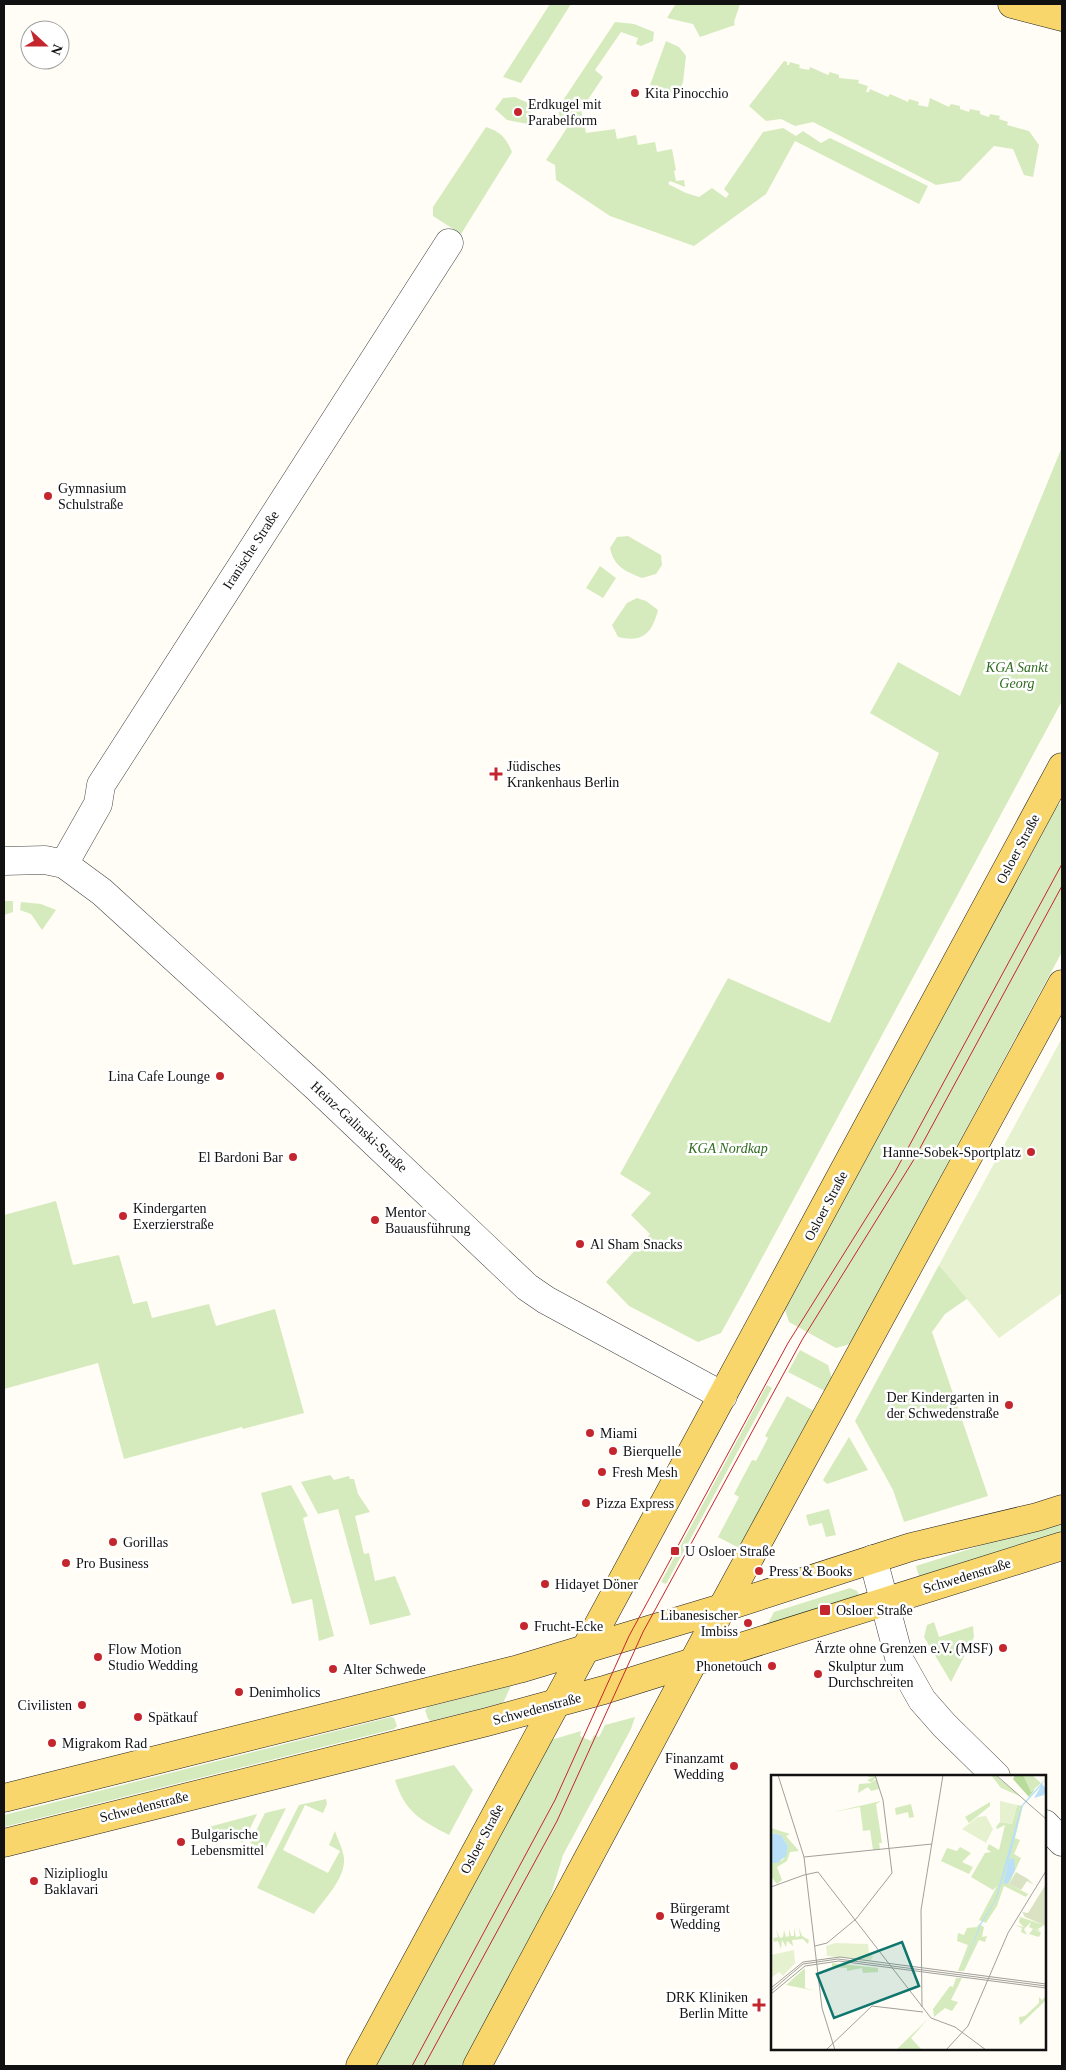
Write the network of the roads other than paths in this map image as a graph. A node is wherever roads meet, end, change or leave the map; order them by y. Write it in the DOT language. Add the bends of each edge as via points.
graph roads {
  1 [pos="1012,4"];
  2 [pos="1062,17"];
  3 [pos="450,243"];
  4 [pos="1060,778"];
  5 [pos="4,861"];
  6 [pos="64,864"];
  7 [pos="1062,984"];
  8 [pos="723,1396"];
  9 [pos="1062,1509"];
  10 [pos="1062,1546"];
  11 [pos="873,1559"];
  12 [pos="885,1602"];
  13 [pos="722,1608"];
  14 [pos="583,1650"];
  15 [pos="694,1662"];
  16 [pos="555,1704"];
  17 [pos="995,1775"];
  18 [pos="4,1798"];
  19 [pos="1046,1825"];
  20 [pos="1062,1842"];
  21 [pos="4,1843"];
  22 [pos="360,2066"];
  23 [pos="477,2066"];
  1 -- 2 [label="main road"];
  3 -- 6 [label="street, Iranische Straße" via="101,785 98,804"];
  4 -- 8 [label="main road, Osloer Straße"];
  5 -- 6 [label="street, Heinz-Galinski-Straße"];
  6 -- 8 [label="street, Heinz-Galinski-Straße" via="102,892 315,1086 527,1287"];
  7 -- 13 [label="main road"];
  8 -- 14 [label="main road, Osloer Straße"];
  9 -- 11 [label="main road"];
  10 -- 12 [label="main road, Schwedenstraße"];
  11 -- 12 [label="street"];
  11 -- 13 [label="main road"];
  12 -- 15 [label="main road, Schwedenstraße"];
  12 -- 17 [label="street" via="900,1661 922,1700"];
  13 -- 14 [label="main road"];
  13 -- 15 [label="main road"];
  14 -- 16 [label="main road, Osloer Straße"];
  14 -- 18 [label="main road"];
  15 -- 16 [label="main road, Schwedenstraße"];
  15 -- 23 [label="main road"];
  16 -- 21 [label="main road, Schwedenstraße"];
  16 -- 22 [label="main road, Osloer Straße"];
  19 -- 20 [label="street"];
}
